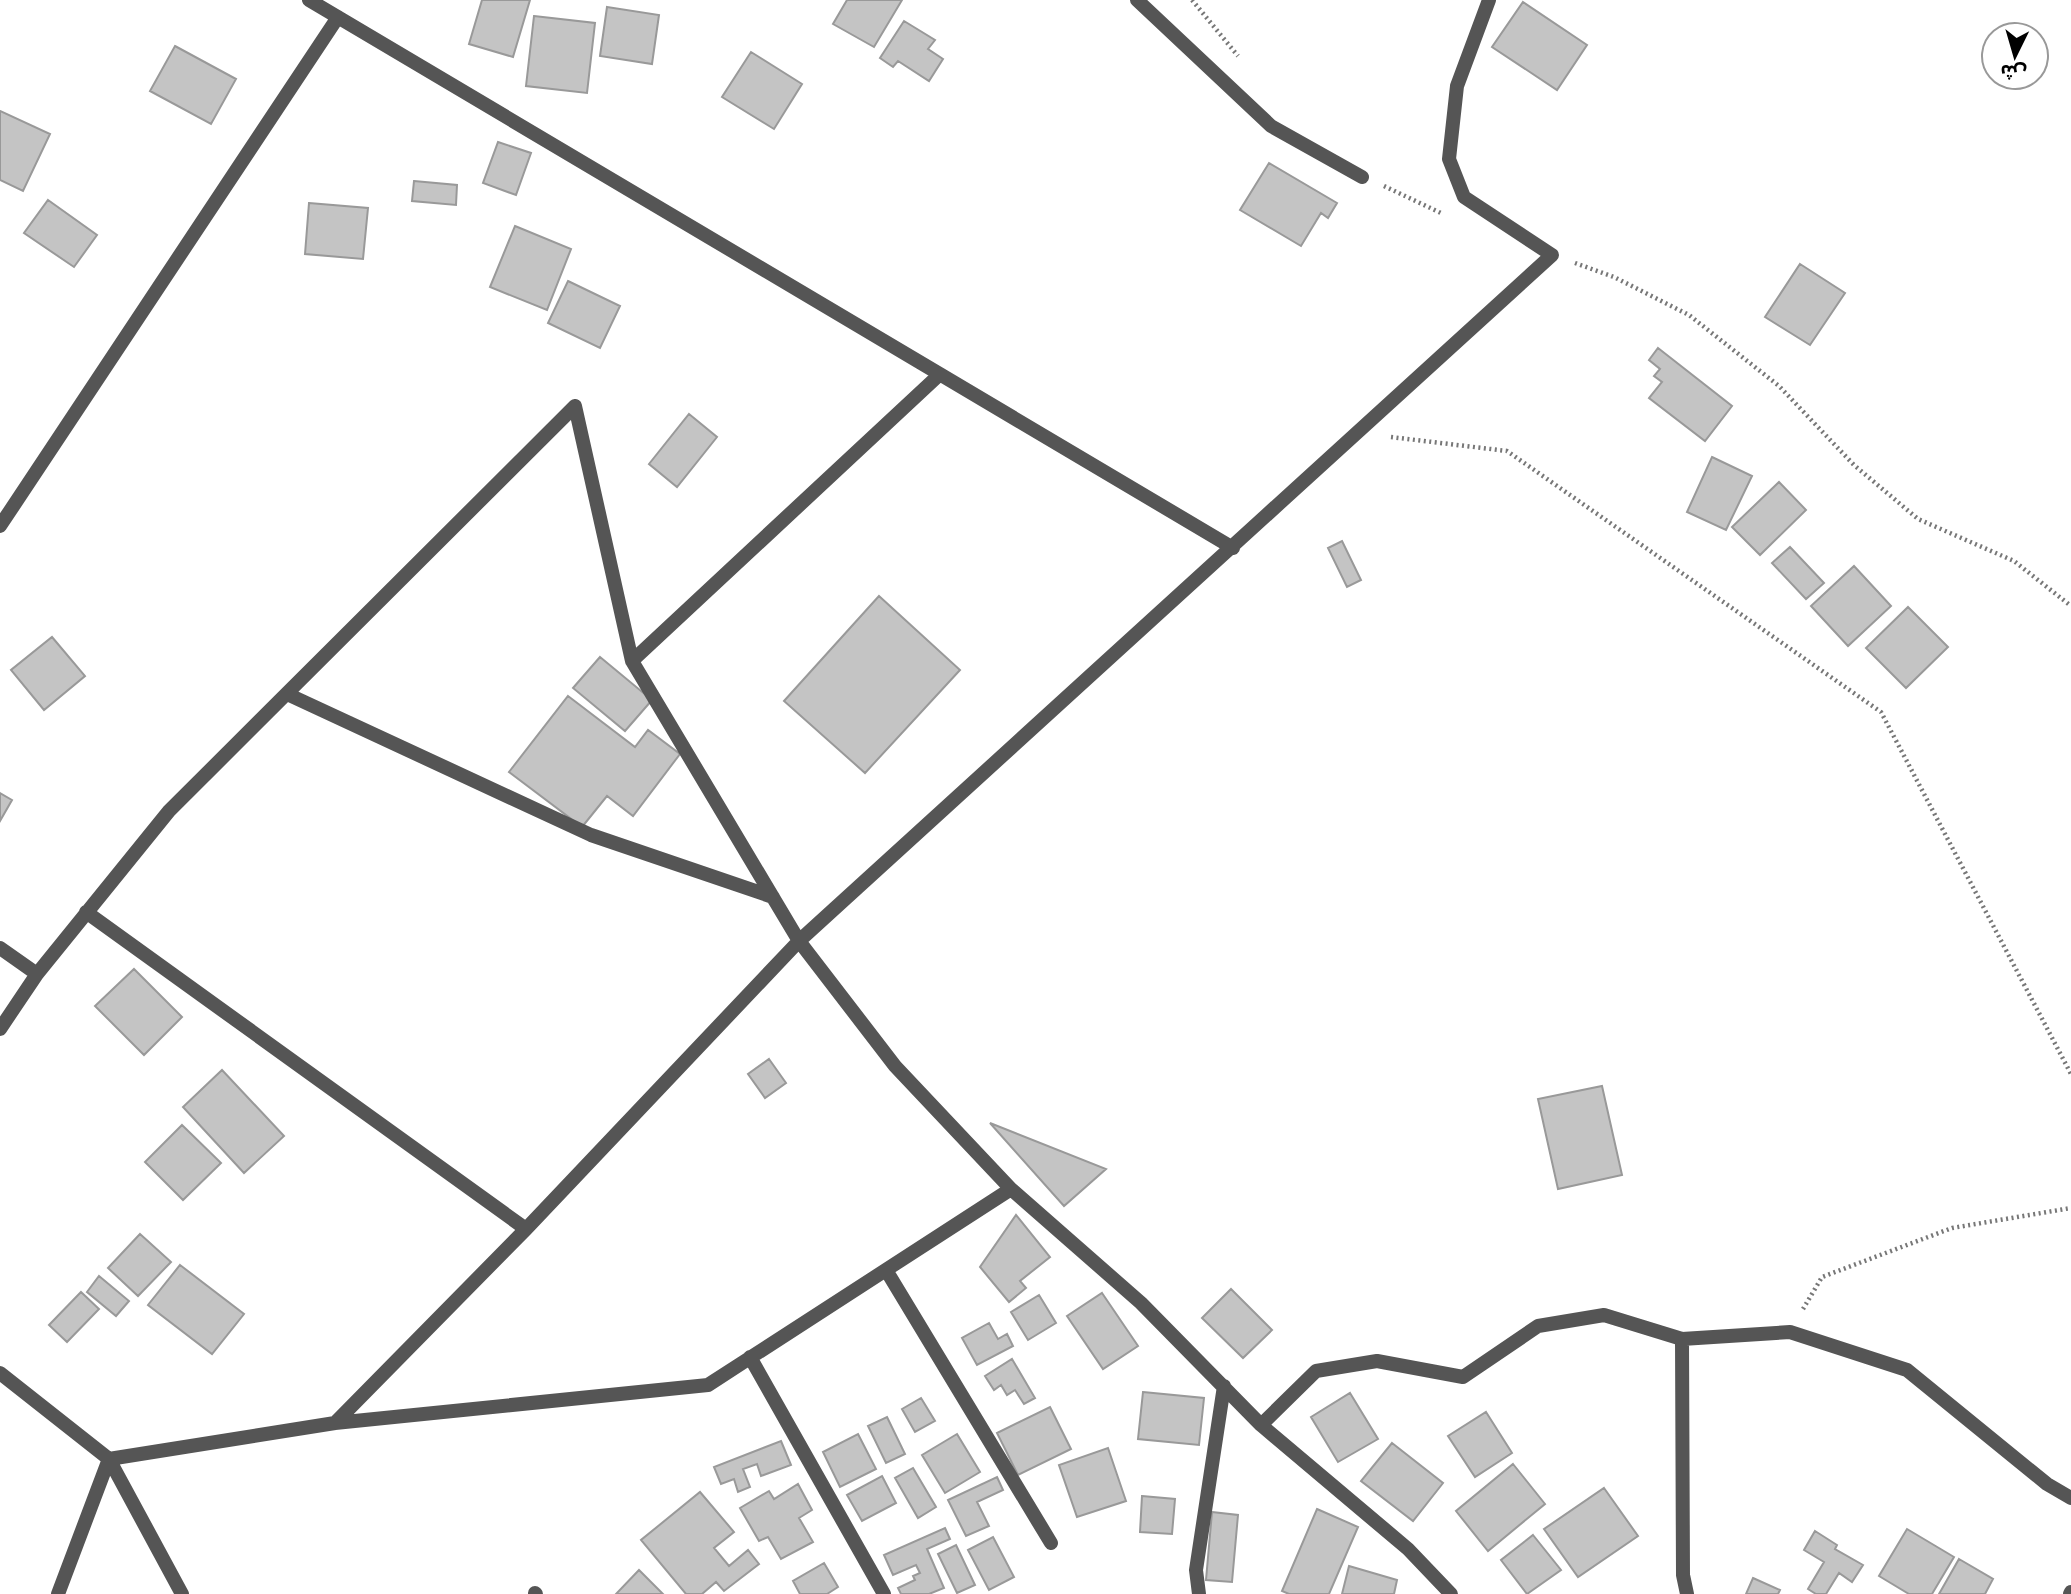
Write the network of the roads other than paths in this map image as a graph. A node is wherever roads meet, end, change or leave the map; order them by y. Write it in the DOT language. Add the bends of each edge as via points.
graph roads {
  1 [pos="309,0"];
  2 [pos="1137,0"];
  3 [pos="1489,0"];
  4 [pos="338,17"];
  5 [pos="1362,177"];
  6 [pos="939,375"];
  7 [pos="0,526"];
  8 [pos="1233,548"];
  9 [pos="632,661"];
  10 [pos="287,694"];
  11 [pos="773,897"];
  12 [pos="86,912"];
  13 [pos="799,942"];
  14 [pos="0,947"];
  15 [pos="37,974"];
  16 [pos="0,1029"];
  17 [pos="1011,1189"];
  18 [pos="526,1229"];
  19 [pos="886,1270"];
  20 [pos="1682,1339"];
  21 [pos="750,1357"];
  22 [pos="0,1373"];
  23 [pos="1224,1386"];
  24 [pos="335,1423"];
  25 [pos="1261,1425"];
  26 [pos="109,1459"];
  27 [pos="2071,1498"];
  28 [pos="1051,1543"];
  29 [pos="58,1594"];
  30 [pos="182,1594"];
  31 [pos="884,1594"];
  32 [pos="1199,1594"];
  33 [pos="1451,1594"];
  34 [pos="1687,1594"];
  1 -- 4 [label="street"];
  2 -- 5 [label="street" via="1271,126"];
  3 -- 8 [label="street" via="1457,86 1449,159 1464,197 1552,255"];
  4 -- 6 [label="street"];
  4 -- 7 [label="street"];
  6 -- 8 [label="street"];
  6 -- 9 [label="street"];
  8 -- 13 [label="street"];
  9 -- 10 [label="street" via="575,406"];
  9 -- 11 [label="street"];
  10 -- 11 [label="street" via="591,835"];
  10 -- 12 [label="street" via="169,811"];
  11 -- 13 [label="street"];
  12 -- 15 [label="street"];
  12 -- 18 [label="street"];
  13 -- 17 [label="street" via="895,1066"];
  13 -- 18 [label="street"];
  14 -- 15 [label="street"];
  15 -- 16 [label="street"];
  17 -- 19 [label="street"];
  17 -- 23 [label="street" via="1141,1303"];
  18 -- 24 [label="street"];
  19 -- 21 [label="street"];
  19 -- 28 [label="street"];
  20 -- 25 [label="street" via="1604,1315 1538,1326 1463,1377 1377,1361 1316,1371"];
  20 -- 27 [label="street" via="1790,1332 1907,1370"];
  20 -- 34 [label="street" via="1683,1575"];
  21 -- 24 [label="street" via="708,1385"];
  21 -- 31 [label="street"];
  22 -- 26 [label="street"];
  23 -- 25 [label="street"];
  23 -- 32 [label="street" via="1196,1570"];
  24 -- 26 [label="street"];
  25 -- 33 [label="street" via="1408,1549"];
  26 -- 29 [label="street"];
  26 -- 30 [label="street"];
}
